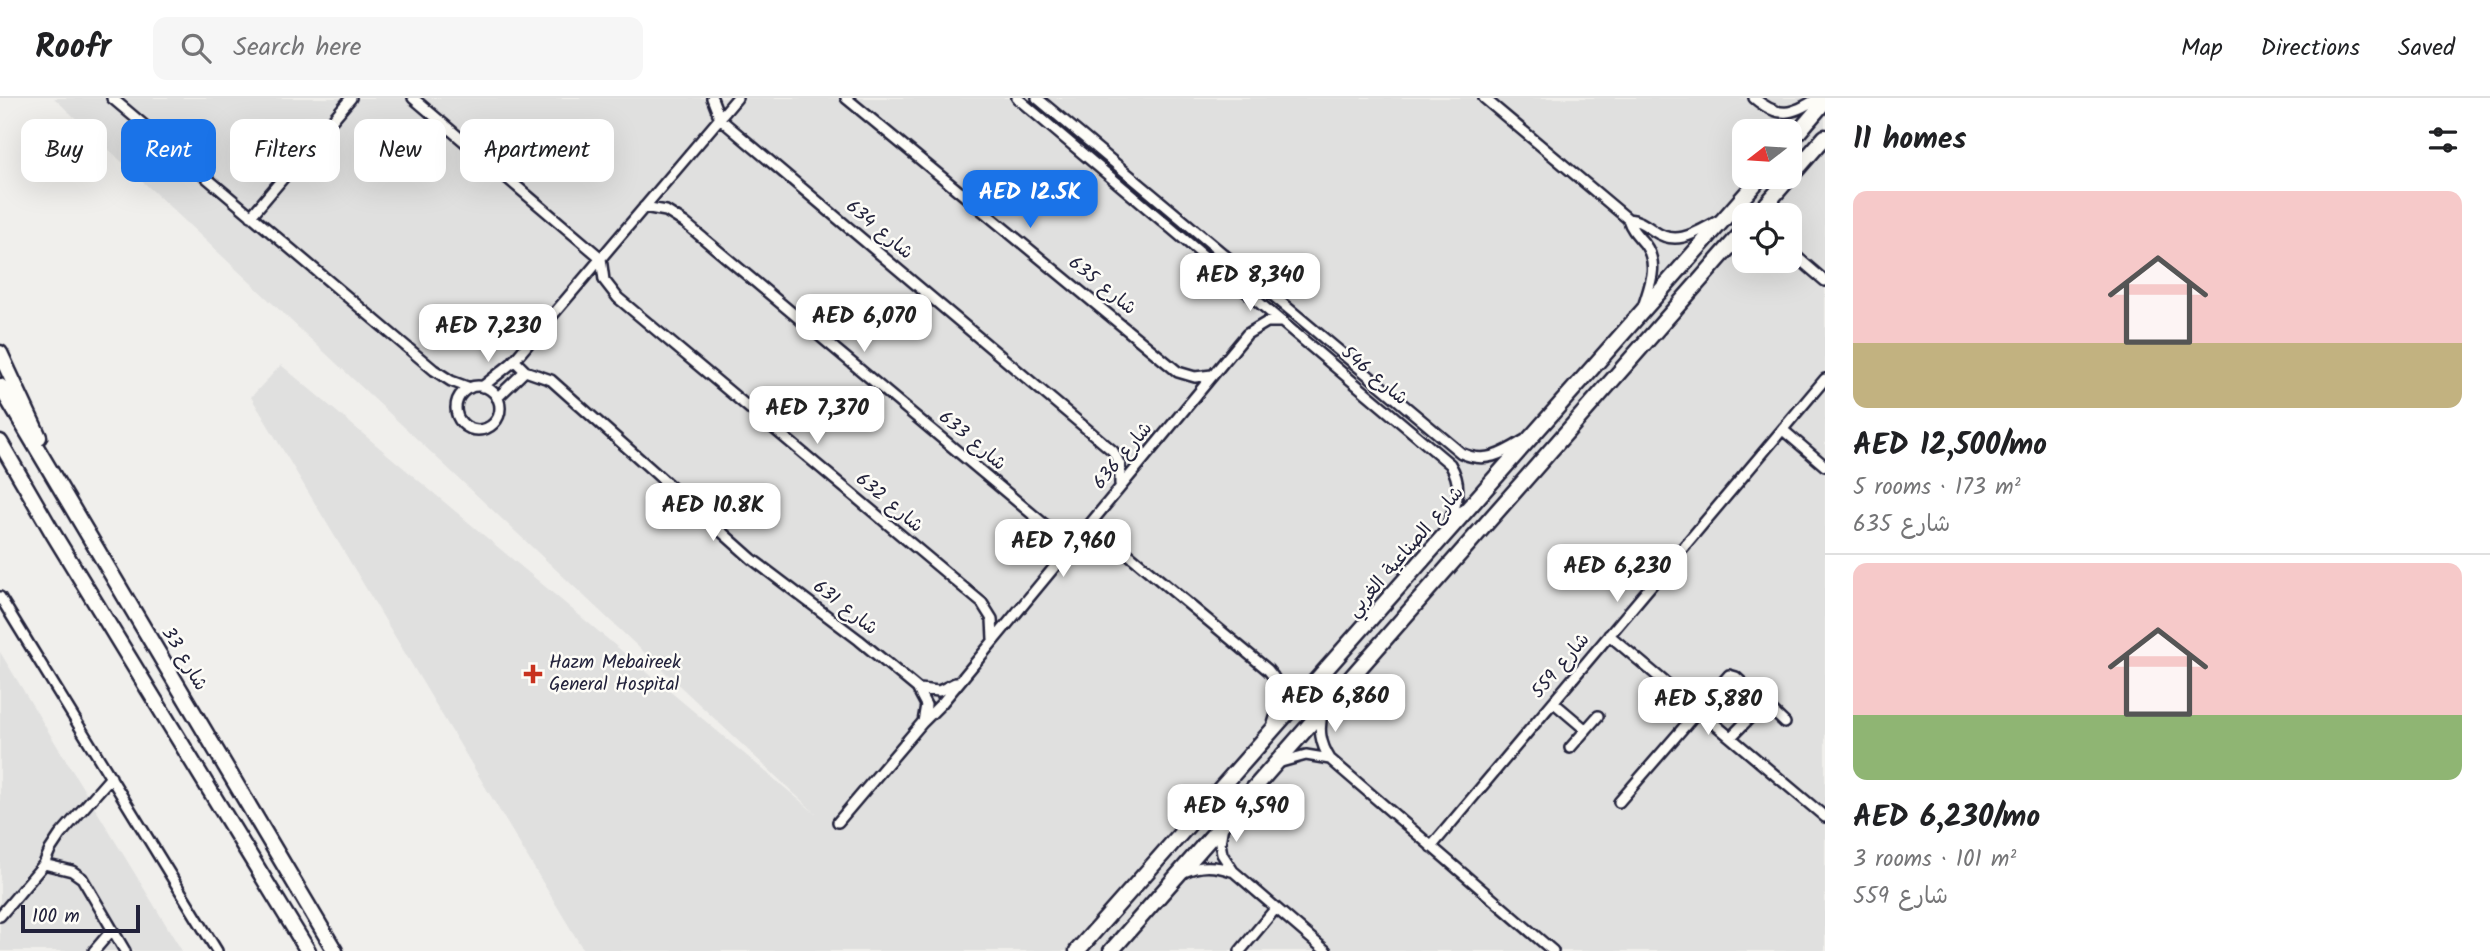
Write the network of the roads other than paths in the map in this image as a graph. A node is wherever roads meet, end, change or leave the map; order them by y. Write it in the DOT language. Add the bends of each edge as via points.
graph roads {
  1 [pos="112,98"];
  2 [pos="351,98"];
  3 [pos="413,98"];
  4 [pos="712,98"];
  5 [pos="737,98"];
  6 [pos="846,98"];
  7 [pos="1017,98"];
  8 [pos="1037,98"];
  9 [pos="1484,98"];
  10 [pos="1754,98"];
  11 [pos="1818,98"];
  12 [pos="1825,102"];
  13 [pos="720,119"];
  14 [pos="1802,128"];
  15 [pos="1825,137"];
  16 [pos="1751,189"];
  17 [pos="1776,193"];
  18 [pos="1767,203"];
  19 [pos="1775,203"];
  20 [pos="644,207"];
  21 [pos="251,216"];
  22 [pos="1727,216"];
  23 [pos="1628,219"];
  24 [pos="1732,244"];
  25 [pos="1732,250"];
  26 [pos="1722,255"];
  27 [pos="601,258"];
  28 [pos="1802,261"];
  29 [pos="1825,281"];
  30 [pos="1640,314"];
  31 [pos="1283,322"];
  32 [pos="0,353"];
  33 [pos="514,360"];
  34 [pos="525,371"];
  35 [pos="1212,375"];
  36 [pos="1825,379"];
  37 [pos="0,386"];
  38 [pos="482,387"];
  39 [pos="470,388"];
  40 [pos="497,398"];
  41 [pos="1783,430"];
  42 [pos="1536,433"];
  43 [pos="0,442"];
  44 [pos="0,456"];
  45 [pos="1825,466"];
  46 [pos="62,489"];
  47 [pos="1118,489"];
  48 [pos="34,502"];
  49 [pos="1085,530"];
  50 [pos="1073,544"];
  51 [pos="1439,544"];
  52 [pos="0,597"];
  53 [pos="1609,635"];
  54 [pos="993,639"];
  55 [pos="958,681"];
  56 [pos="917,688"];
  57 [pos="1553,702"];
  58 [pos="1764,703"];
  59 [pos="1698,710"];
  60 [pos="1323,711"];
  61 [pos="1598,716"];
  62 [pos="922,723"];
  63 [pos="1786,723"];
  64 [pos="1586,730"];
  65 [pos="1270,734"];
  66 [pos="1731,737"];
  67 [pos="1570,748"];
  68 [pos="1330,759"];
  69 [pos="1272,766"];
  70 [pos="111,777"];
  71 [pos="1619,802"];
  72 [pos="1825,817"];
  73 [pos="838,822"];
  74 [pos="1224,822"];
  75 [pos="1431,847"];
  76 [pos="44,864"];
  77 [pos="1233,872"];
  78 [pos="1175,877"];
  79 [pos="1276,908"];
  80 [pos="0,916"];
  81 [pos="112,930"];
  82 [pos="94,951"];
  83 [pos="125,951"];
  84 [pos="217,951"];
  85 [pos="308,951"];
  86 [pos="335,951"];
  87 [pos="1077,951"];
  88 [pos="1111,951"];
  89 [pos="1240,951"];
  90 [pos="1326,951"];
  91 [pos="1553,951"];
  1 -- 21 [label="street"];
  2 -- 21 [label="street"];
  3 -- 27 [label="street"];
  4 -- 13 [label="street"];
  5 -- 13 [label="street"];
  6 -- 35 [label="street, شارع 635" via="1178,372"];
  7 -- 31 [label="street, شارع 546"];
  8 -- 42 [label="street, شارع 546" via="1461,453 1471,458 1494,457"];
  9 -- 23 [label="street"];
  10 -- 11 [label="street" via="1772,111 1792,113"];
  12 -- 14 [label="main road"];
  13 -- 20 [label="street"];
  13 -- 47 [label="street, شارع 634" via="1107,445 1120,465"];
  15 -- 17 [label="main road"];
  16 -- 22 [label="main road, شارع الصناعية الغربي"];
  17 -- 18 [label="main road"];
  17 -- 19 [label="street"];
  20 -- 27 [label="street"];
  20 -- 49 [label="street, شارع 633" via="666,211 685,223 1044,524 1059,533"];
  21 -- 39 [label="street" via="434,370"];
  22 -- 23 [label="street" via="1695,234 1675,239"];
  22 -- 30 [label="main road, شارع الصناعية الغربي"];
  23 -- 30 [label="street" via="1654,266"];
  24 -- 26 [label="main road"];
  25 -- 26 [label="street"];
  26 -- 60 [label="main road"];
  27 -- 33 [label="street"];
  27 -- 54 [label="street, شارع 632" via="604,280 618,298 982,603 992,619"];
  28 -- 29 [label="street"];
  30 -- 42 [label="main road, شارع الصناعية الغربي"];
  31 -- 35 [label="street, شارع 636" via="1267,322 1253,329"];
  31 -- 51 [label="street, شارع 546" via="1450,464 1459,495"];
  32 -- 46 [label="main road"];
  33 -- 34 [label="street"];
  33 -- 38 [label="street"];
  34 -- 40 [label="street"];
  34 -- 56 [label="street, شارع 631" via="551,380 752,559"];
  35 -- 47 [label="street, شارع 636"];
  36 -- 41 [label="street, شارع 559"];
  37 -- 46 [label="main road, شارع 33"];
  38 -- 39 [label="street"];
  38 -- 40 [label="street"];
  39 -- 40 [label="street" via="460,396 456,408 460,421 470,429 494,425 500,414"];
  41 -- 45 [label="street"];
  41 -- 53 [label="street, شارع 559"];
  42 -- 51 [label="main road, شارع الصناعية الغربي"];
  43 -- 48 [label="main road"];
  44 -- 48 [label="main road"];
  46 -- 86 [label="main road, شارع 33"];
  47 -- 49 [label="street, شارع 636"];
  48 -- 85 [label="main road"];
  49 -- 50 [label="street, شارع 636"];
  50 -- 54 [label="street, شارع 636"];
  50 -- 65 [label="street" via="1093,538 1115,543 1268,670 1281,696"];
  51 -- 65 [label="main road, شارع الصناعية الغربي"];
  52 -- 70 [label="street"];
  53 -- 57 [label="street, شارع 559"];
  53 -- 59 [label="street"];
  54 -- 55 [label="street, شارع 636"];
  55 -- 56 [label="street" via="939,691"];
  55 -- 62 [label="street, شارع 636"];
  56 -- 62 [label="street" via="926,705"];
  57 -- 64 [label="street"];
  57 -- 75 [label="street, شارع 559"];
  58 -- 59 [label="street" via="1729,675"];
  58 -- 63 [label="street"];
  58 -- 66 [label="street"];
  59 -- 66 [label="street"];
  59 -- 71 [label="street"];
  60 -- 68 [label="street" via="1321,741"];
  60 -- 69 [label="main road"];
  61 -- 64 [label="street"];
  62 -- 73 [label="street, شارع 636"];
  64 -- 67 [label="street"];
  65 -- 87 [label="main road, شارع الصناعية الغربي"];
  66 -- 72 [label="street"];
  68 -- 69 [label="street" via="1306,755"];
  68 -- 75 [label="street"];
  69 -- 74 [label="main road"];
  70 -- 76 [label="street" via="60,835"];
  70 -- 84 [label="street"];
  74 -- 77 [label="street" via="1220,843"];
  74 -- 78 [label="main road"];
  75 -- 91 [label="street"];
  76 -- 80 [label="street"];
  76 -- 81 [label="street" via="82,878"];
  77 -- 78 [label="street" via="1210,866"];
  77 -- 79 [label="street"];
  78 -- 88 [label="main road"];
  79 -- 89 [label="street"];
  79 -- 90 [label="street"];
  81 -- 82 [label="street"];
  81 -- 83 [label="street"];
}
